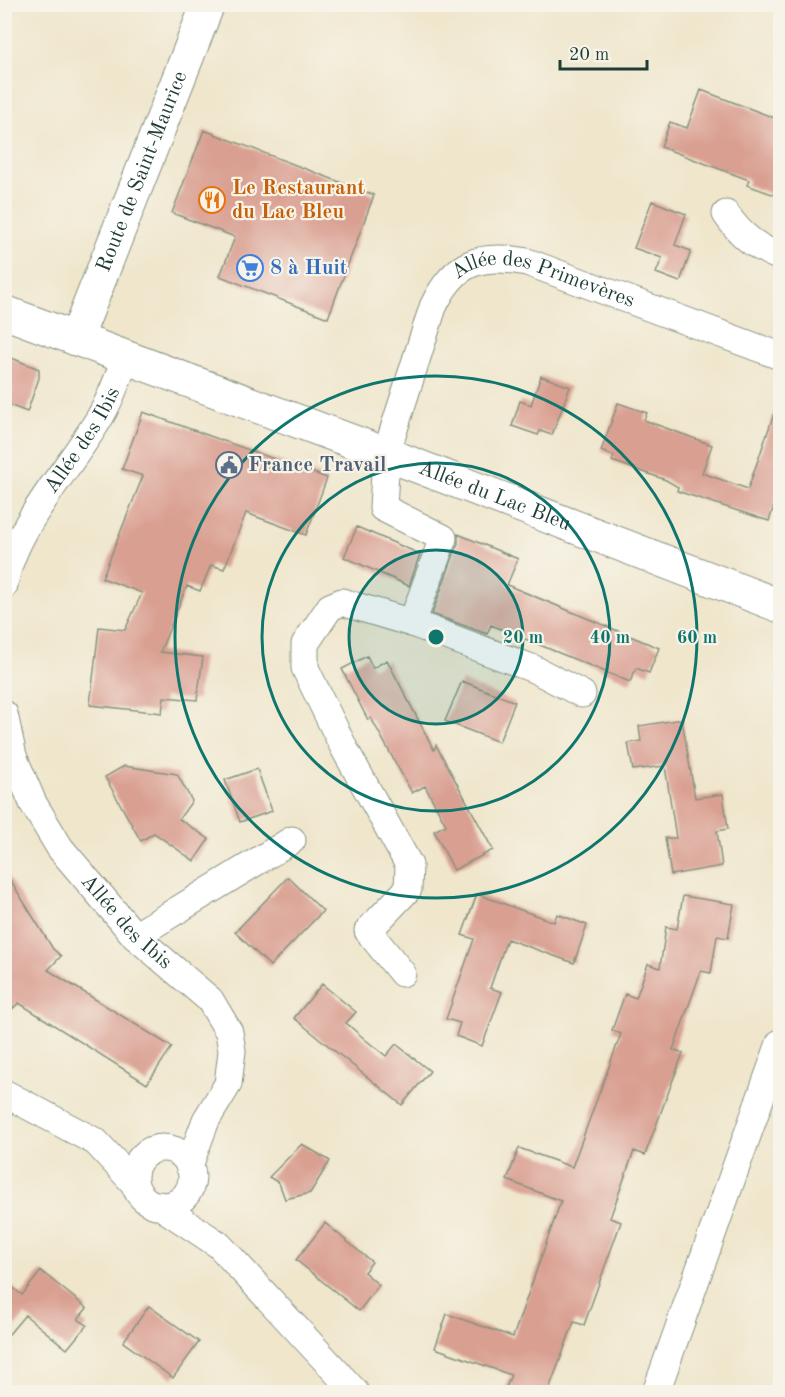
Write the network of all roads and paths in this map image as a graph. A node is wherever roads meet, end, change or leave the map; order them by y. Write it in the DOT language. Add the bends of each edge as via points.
graph roads {
  1 [pos="208,4"];
  2 [pos="726,214"];
  3 [pos="780,256"];
  4 [pos="4,312"];
  5 [pos="75,339"];
  6 [pos="780,356"];
  7 [pos="126,358"];
  8 [pos="386,454"];
  9 [pos="4,585"];
  10 [pos="780,606"];
  11 [pos="412,623"];
  12 [pos="582,694"];
  13 [pos="4,714"];
  14 [pos="292,840"];
  15 [pos="135,936"];
  16 [pos="402,973"];
  17 [pos="780,1043"];
  18 [pos="4,1093"];
  19 [pos="206,1120"];
  20 [pos="96,1142"];
  21 [pos="158,1149"];
  22 [pos="189,1177"];
  23 [pos="134,1183"];
  24 [pos="159,1205"];
  25 [pos="219,1245"];
  26 [pos="355,1392"];
  27 [pos="656,1392"];
  1 -- 5 [label="street, Route de Saint-Maurice"];
  2 -- 3 [label="street" via="754,246"];
  4 -- 5 [label="street, Allée du Lac Bleu"];
  5 -- 7 [label="street, Allée du Lac Bleu"];
  6 -- 8 [label="street, Allée des Primevères" via="526,262 480,260 465,266 442,288"];
  7 -- 8 [label="street, Allée du Lac Bleu"];
  7 -- 9 [label="street, Allée des Ibis" via="101,416 21,541"];
  8 -- 10 [label="street, Allée du Lac Bleu"];
  8 -- 11 [label="street, Allée des Primevères" via="383,508 442,538"];
  11 -- 12 [label="street" via="534,669"];
  11 -- 16 [label="street" via="342,602 330,606 305,644 305,668 409,865 408,889 368,931"];
  13 -- 15 [label="street, Allée des Ibis" via="13,756 33,803 60,848"];
  14 -- 15 [label="street"];
  15 -- 19 [label="street, Allée des Ibis" via="210,1000 229,1032 232,1068 222,1096"];
  17 -- 27 [label="street"];
  18 -- 20 [label="street"];
  19 -- 21 [label="street, Allée des Ibis"];
  19 -- 22 [label="street, Allée des Ibis"];
  20 -- 21 [label="street"];
  20 -- 23 [label="street"];
  21 -- 22 [label="street" via="178,1153"];
  21 -- 23 [label="street" via="140,1159"];
  22 -- 24 [label="street" via="174,1203"];
  22 -- 25 [label="street"];
  23 -- 24 [label="street" via="144,1198"];
  24 -- 25 [label="street"];
  25 -- 26 [label="street"];
}
